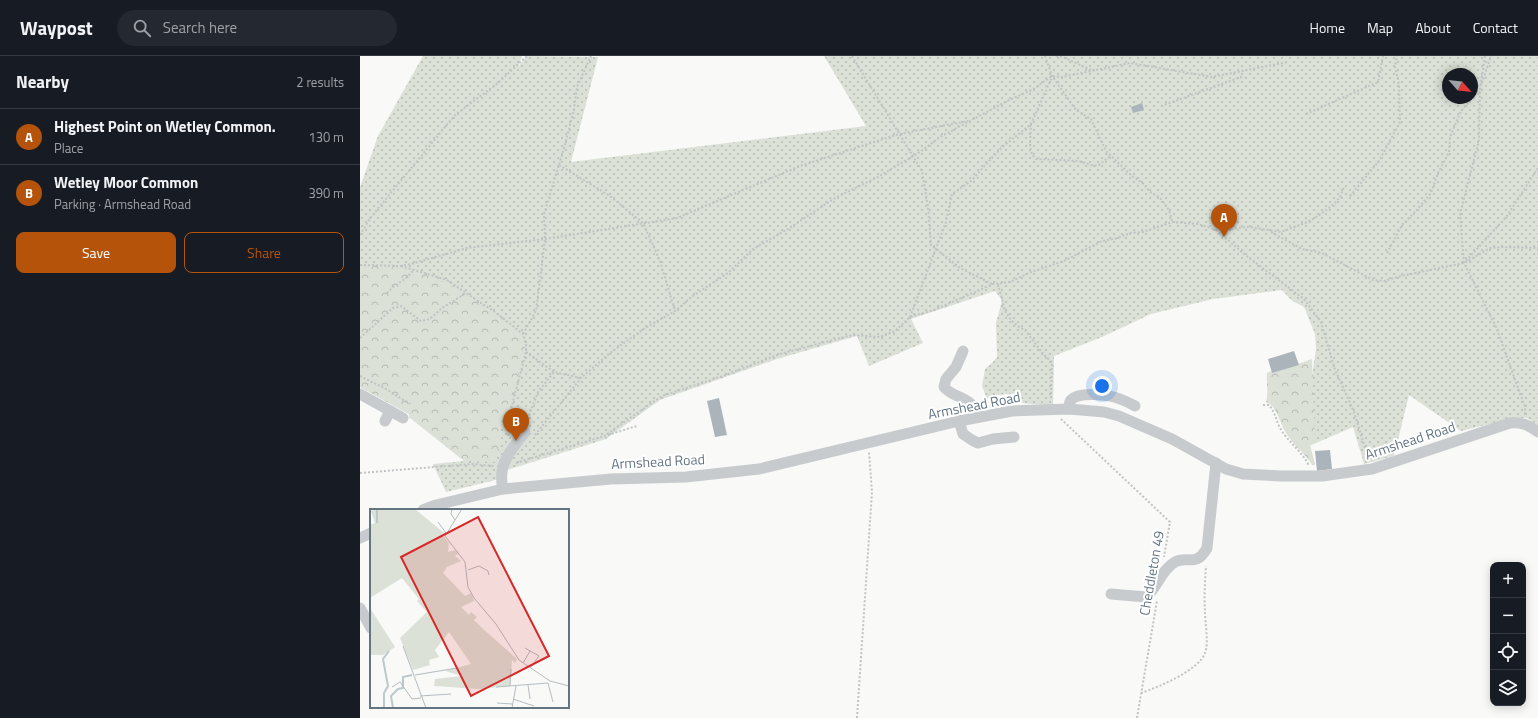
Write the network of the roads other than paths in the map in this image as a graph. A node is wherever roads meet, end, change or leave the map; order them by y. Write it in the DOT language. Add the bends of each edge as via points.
graph roads {
  1 [pos="963,351"];
  2 [pos="360,394"];
  3 [pos="1135,406"];
  4 [pos="1069,408"];
  5 [pos="979,417"];
  6 [pos="403,418"];
  7 [pos="959,421"];
  8 [pos="528,431"];
  9 [pos="1538,432"];
  10 [pos="1014,437"];
  11 [pos="1216,464"];
  12 [pos="503,489"];
  13 [pos="426,509"];
  14 [pos="370,533"];
  15 [pos="360,538"];
  16 [pos="1111,594"];
  17 [pos="360,608"];
  18 [pos="370,626"];
  1 -- 5 [label="street" via="944,387 976,408"];
  2 -- 6 [label="street" via="387,416"];
  3 -- 4 [label="street" via="1105,395 1090,395 1073,398"];
  4 -- 5 [label="street, Armshead Road" via="1012,411"];
  4 -- 11 [label="street, Armshead Road" via="1119,416 1172,439"];
  5 -- 7 [label="street, Armshead Road"];
  7 -- 10 [label="street" via="963,434 978,443"];
  7 -- 12 [label="street, Armshead Road" via="759,469 686,477 611,479"];
  8 -- 12 [label="street" via="506,458 502,467"];
  9 -- 11 [label="street, Armshead Road" via="1518,422 1502,425 1372,469 1312,476 1256,476 1242,474"];
  11 -- 16 [label="street" via="1207,548 1201,557 1177,560 1166,568 1146,597"];
  12 -- 13 [label="street, Armshead Road"];
  14 -- 15 [label="street"];
  17 -- 18 [label="street"];
}
